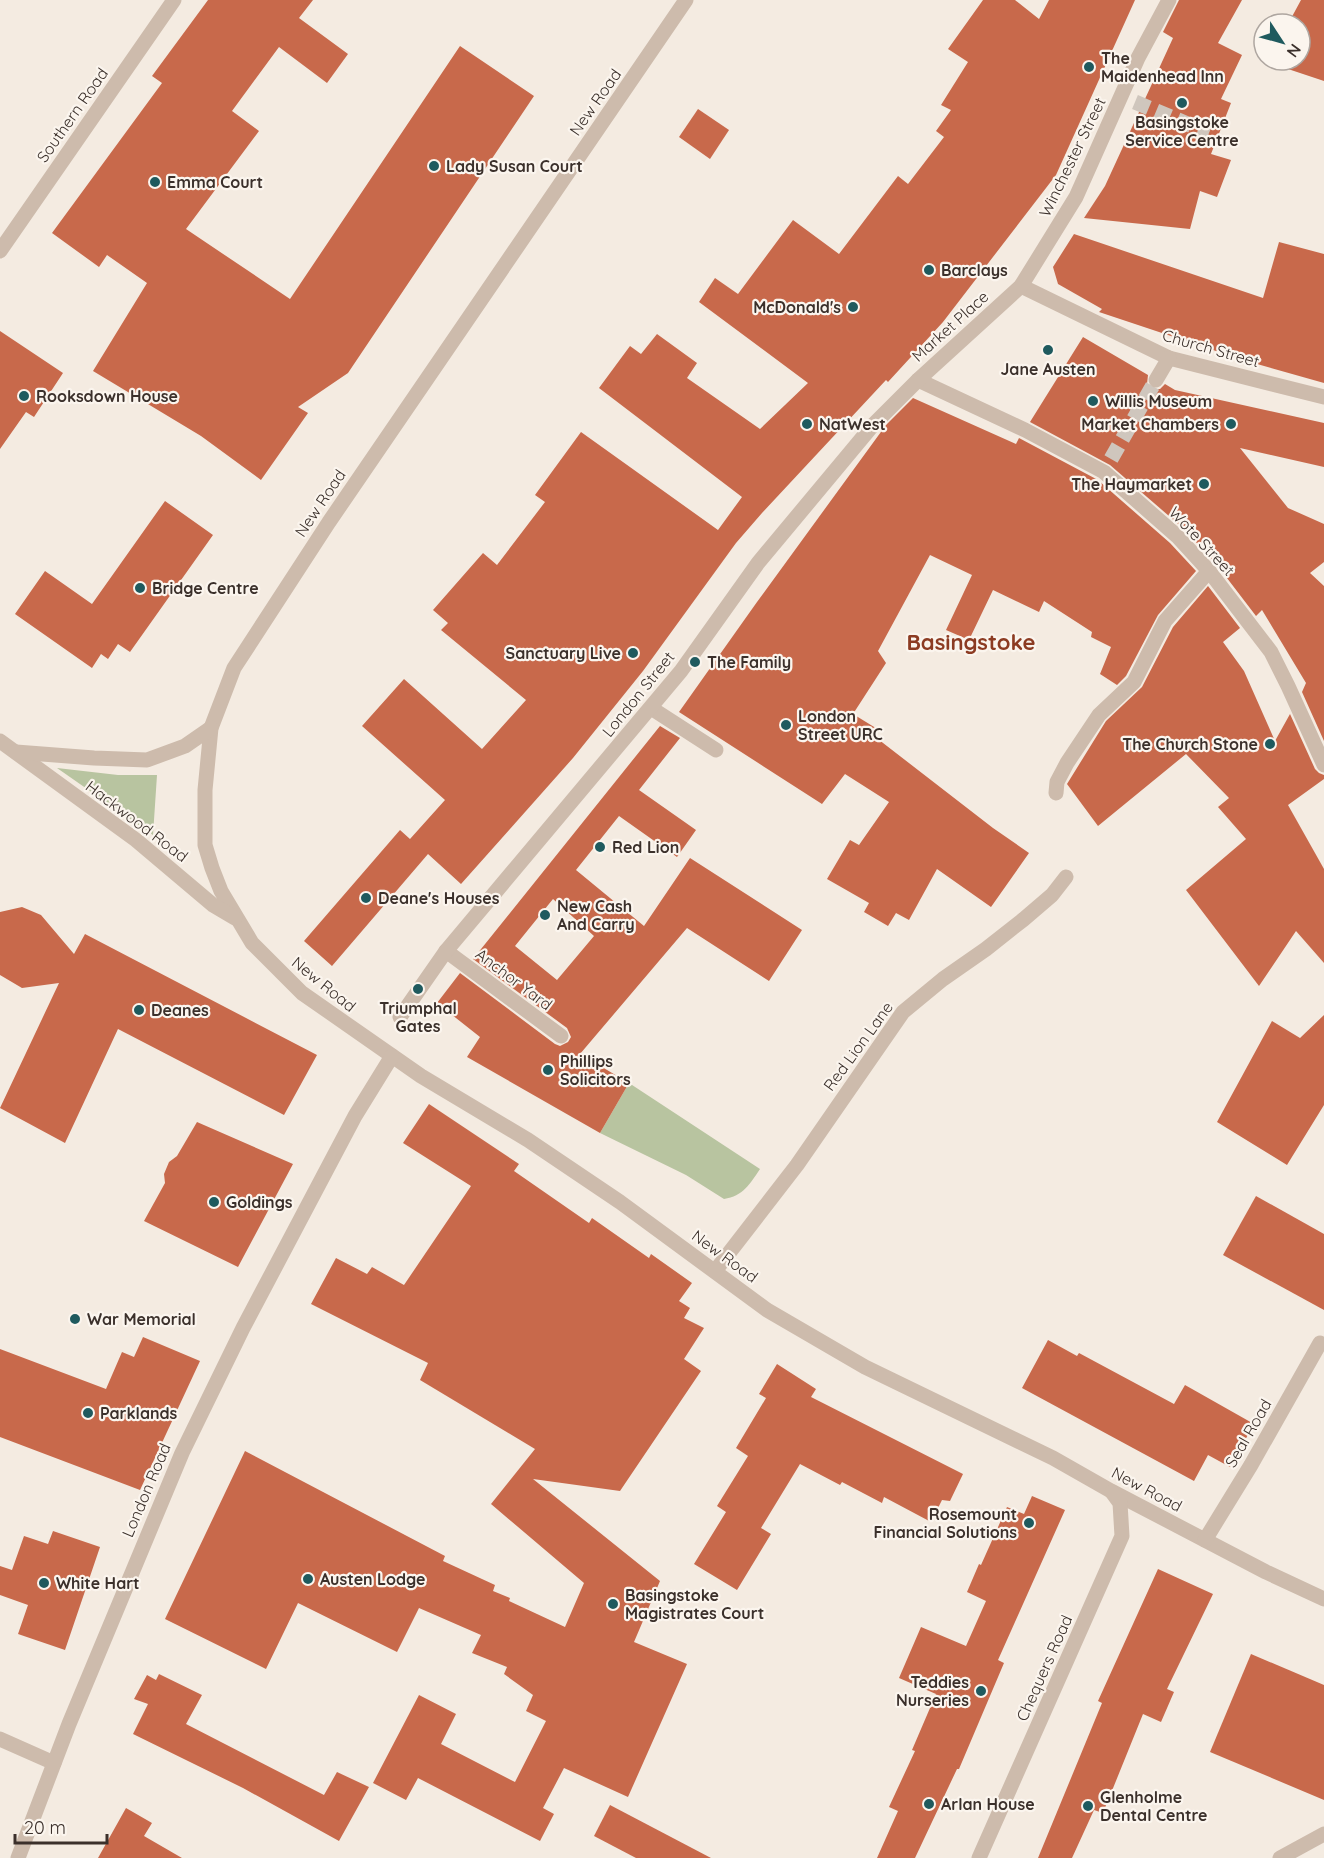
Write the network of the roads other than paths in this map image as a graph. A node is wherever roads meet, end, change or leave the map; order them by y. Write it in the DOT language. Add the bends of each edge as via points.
graph roads {
  1 [pos="174,0"];
  2 [pos="686,0"];
  3 [pos="1168,0"];
  4 [pos="0,251"];
  5 [pos="1035,264"];
  6 [pos="1021,286"];
  7 [pos="1169,358"];
  8 [pos="1156,380"];
  9 [pos="918,381"];
  10 [pos="903,394"];
  11 [pos="1324,398"];
  12 [pos="1209,571"];
  13 [pos="651,708"];
  14 [pos="211,728"];
  15 [pos="0,741"];
  16 [pos="716,750"];
  17 [pos="14,752"];
  18 [pos="1324,765"];
  19 [pos="1056,793"];
  20 [pos="1066,877"];
  21 [pos="238,920"];
  22 [pos="446,951"];
  23 [pos="400,1017"];
  24 [pos="561,1036"];
  25 [pos="392,1056"];
  26 [pos="715,1271"];
  27 [pos="1320,1343"];
  28 [pos="1111,1491"];
  29 [pos="1206,1540"];
  30 [pos="1324,1599"];
  31 [pos="0,1739"];
  32 [pos="54,1763"];
  33 [pos="1324,1834"];
  34 [pos="18,1858"];
  35 [pos="979,1858"];
  36 [pos="1280,1858"];
  1 -- 4 [label="street, Southern Road"];
  2 -- 14 [label="street, New Road" via="328,522 234,668"];
  3 -- 5 [label="street, Winchester Street" via="1138,58 1128,99"];
  5 -- 6 [label="street, Market Place"];
  6 -- 7 [label="street, Church Street"];
  6 -- 9 [label="street, Market Place"];
  7 -- 8 [label="street"];
  7 -- 11 [label="street, Church Street"];
  9 -- 10 [label="street, Market Place"];
  9 -- 12 [label="street, Wote Street" via="1107,466"];
  10 -- 13 [label="street, London Street" via="758,563"];
  12 -- 18 [label="street, Wote Street" via="1271,652"];
  12 -- 19 [label="street" via="1165,621 1134,682 1099,715 1067,763"];
  13 -- 16 [label="street"];
  13 -- 22 [label="street, London Street"];
  14 -- 17 [label="street, Hackwood Road" via="185,746 147,760"];
  14 -- 21 [label="street, New Road" via="205,845 218,884"];
  15 -- 17 [label="street, Hackwood Road"];
  17 -- 21 [label="street, Hackwood Road"];
  20 -- 26 [label="street, Red Lion Lane" via="1024,919 903,1012 797,1165"];
  21 -- 25 [label="street, New Road" via="252,943 302,993"];
  22 -- 23 [label="street, London Street"];
  22 -- 24 [label="street, Anchor Yard"];
  25 -- 26 [label="street, New Road" via="528,1140"];
  25 -- 32 [label="street, London Road" via="355,1116 247,1319 182,1453"];
  26 -- 28 [label="street, New Road" via="767,1310 865,1366 1053,1458"];
  27 -- 29 [label="street, Seal Road"];
  28 -- 29 [label="street, New Road"];
  28 -- 35 [label="street, Chequers Road" via="1120,1503 1122,1536"];
  29 -- 30 [label="street, New Road"];
  31 -- 32 [label="street"];
  32 -- 34 [label="street, London Road"];
  33 -- 36 [label="street"];
}
